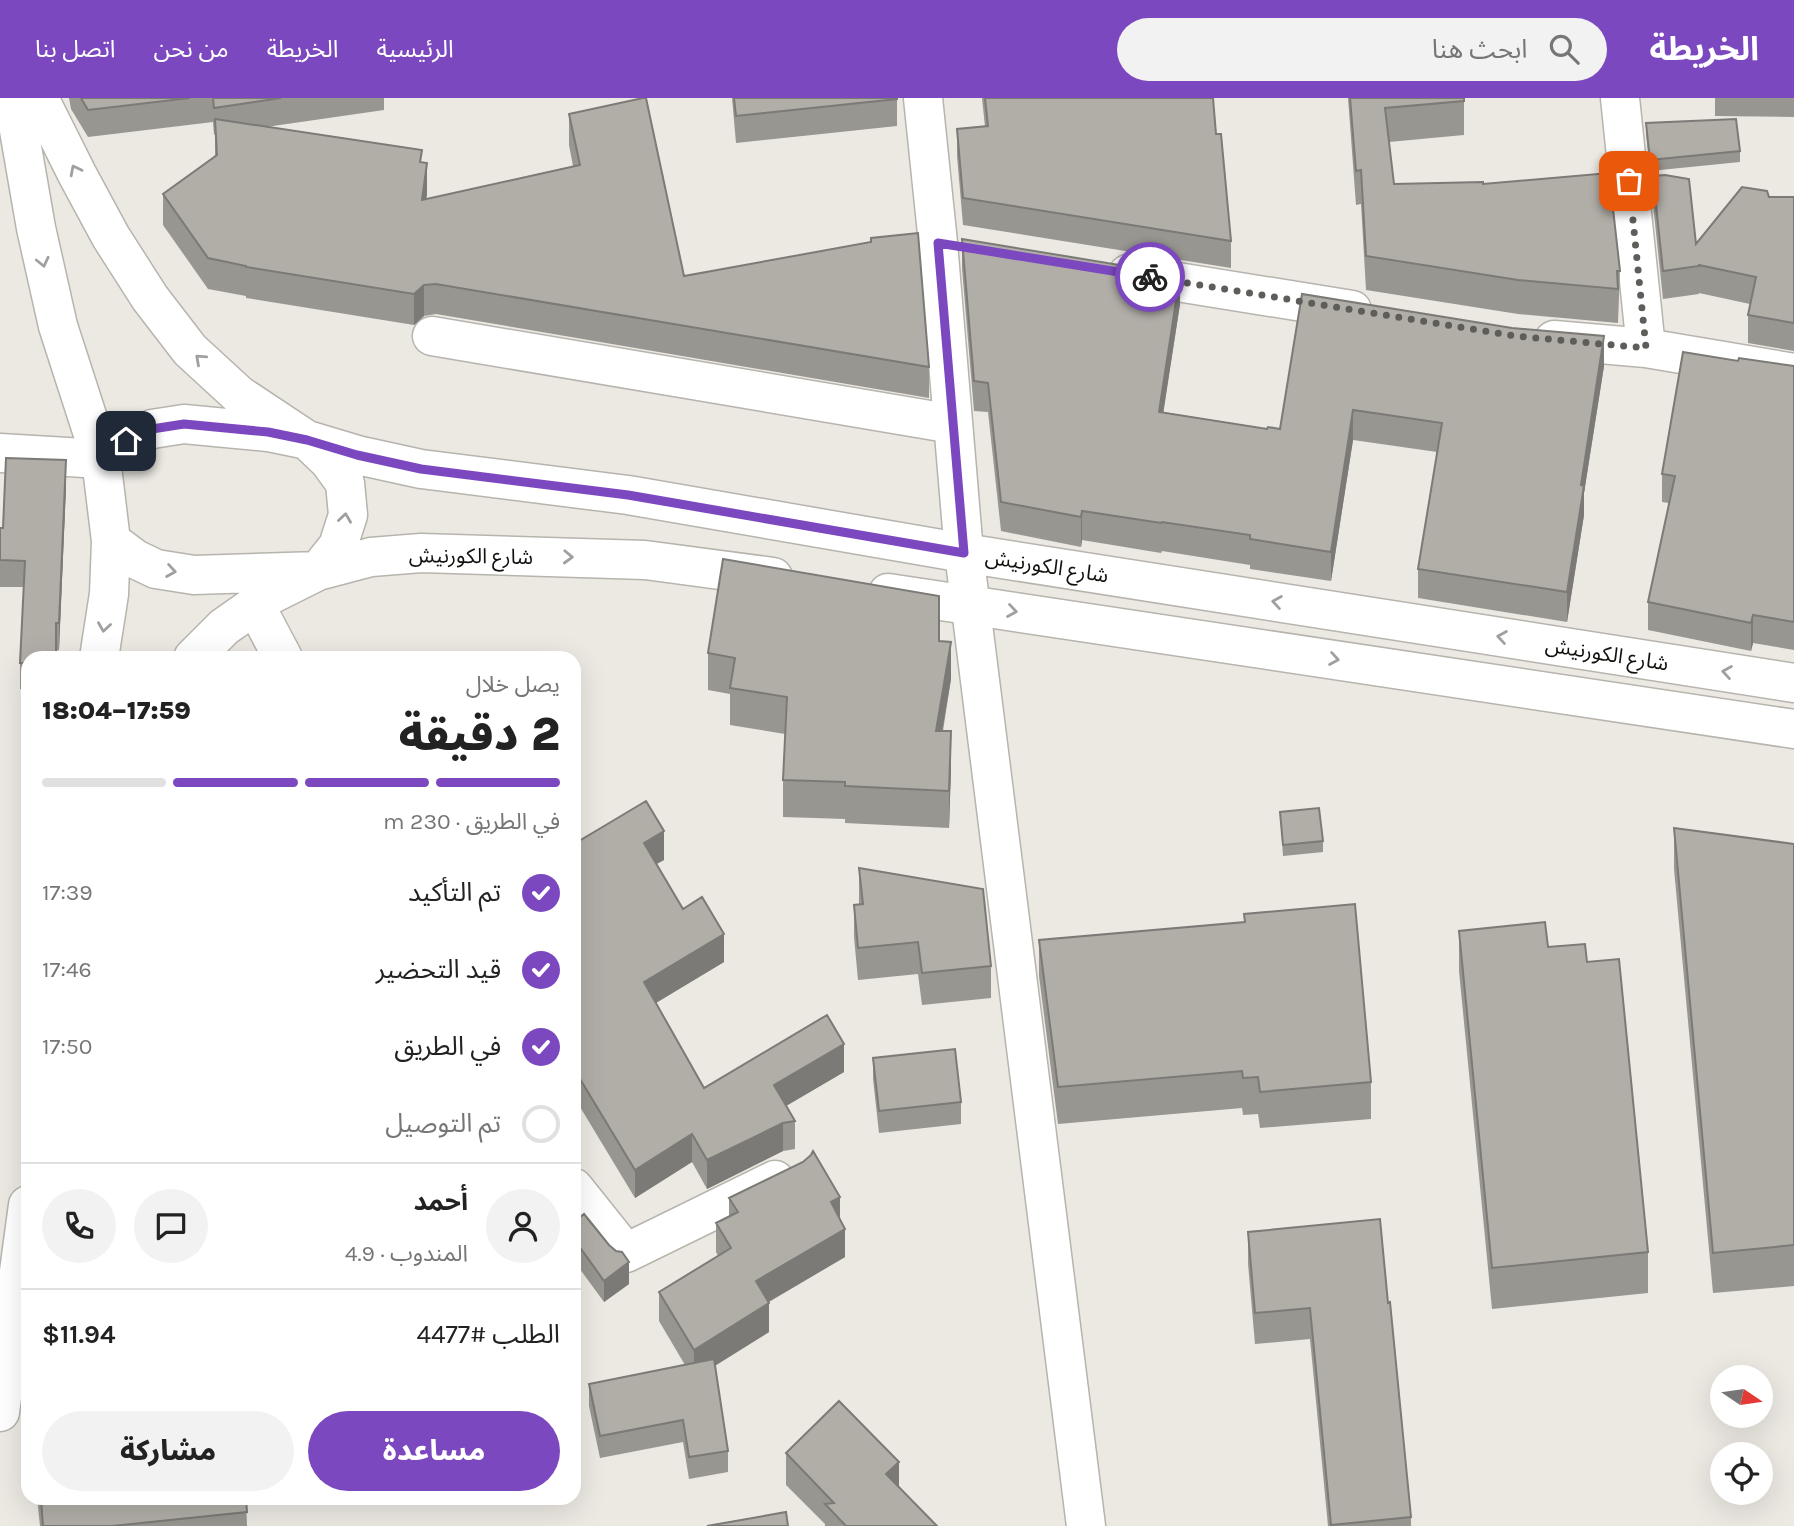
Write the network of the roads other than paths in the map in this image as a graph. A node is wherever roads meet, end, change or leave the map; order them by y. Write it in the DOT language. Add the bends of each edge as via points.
graph roads {
  1 [pos="16,98"];
  2 [pos="39,98"];
  3 [pos="923,98"];
  4 [pos="1620,98"];
  5 [pos="938,243"];
  6 [pos="979,250"];
  7 [pos="1089,267"];
  8 [pos="1392,316"];
  9 [pos="432,336"];
  10 [pos="1515,336"];
  11 [pos="1646,348"];
  12 [pos="1794,373"];
  13 [pos="953,425"];
  14 [pos="307,440"];
  15 [pos="0,453"];
  16 [pos="101,459"];
  17 [pos="111,541"];
  18 [pos="964,553"];
  19 [pos="318,571"];
  20 [pos="808,582"];
  21 [pos="849,588"];
  22 [pos="971,604"];
  23 [pos="255,605"];
  24 [pos="100,651"];
  25 [pos="200,651"];
  26 [pos="279,651"];
  27 [pos="1794,683"];
  28 [pos="1794,729"];
  29 [pos="793,1171"];
  30 [pos="581,1197"];
  31 [pos="21,1257"];
  32 [pos="0,1412"];
  33 [pos="1086,1526"];
  1 -- 16 [label="main road, one-way" via="36,228 58,326"];
  14 -- 2 [label="main road, one-way" via="239,395 190,350 111,237"];
  3 -- 5 [label="main road"];
  4 -- 11 [label="main road"];
  5 -- 6 [label="main road"];
  5 -- 13 [label="main road"];
  7 -- 8 [label="main road"];
  9 -- 13 [label="main road"];
  10 -- 11 [label="main road"];
  11 -- 12 [label="main road"];
  13 -- 18 [label="main road"];
  14 -- 16 [label="main road, شارع الكورنيش" via="184,424 152,429"];
  14 -- 18 [label="main road, شارع الكورنيش" via="421,469 628,495"];
  19 -- 14 [label="main road, one-way" via="338,546 348,515 345,484"];
  15 -- 16 [label="main road"];
  16 -- 17 [label="main road"];
  17 -- 19 [label="main road, شارع الكورنيش, one-way" via="156,569 194,575"];
  17 -- 24 [label="main road, one-way"];
  18 -- 22 [label="main road"];
  27 -- 18 [label="main road, شارع الكورنيش, one-way"];
  19 -- 20 [label="main road, شارع الكورنيش, one-way" via="371,557 421,553 645,560"];
  19 -- 23 [label="main road"];
  21 -- 22 [label="main road"];
  22 -- 28 [label="main road, one-way"];
  22 -- 33 [label="main road"];
  23 -- 25 [label="main road"];
  23 -- 26 [label="main road"];
  29 -- 30 [label="main road" via="626,1253"];
  31 -- 32 [label="main road"];
}
